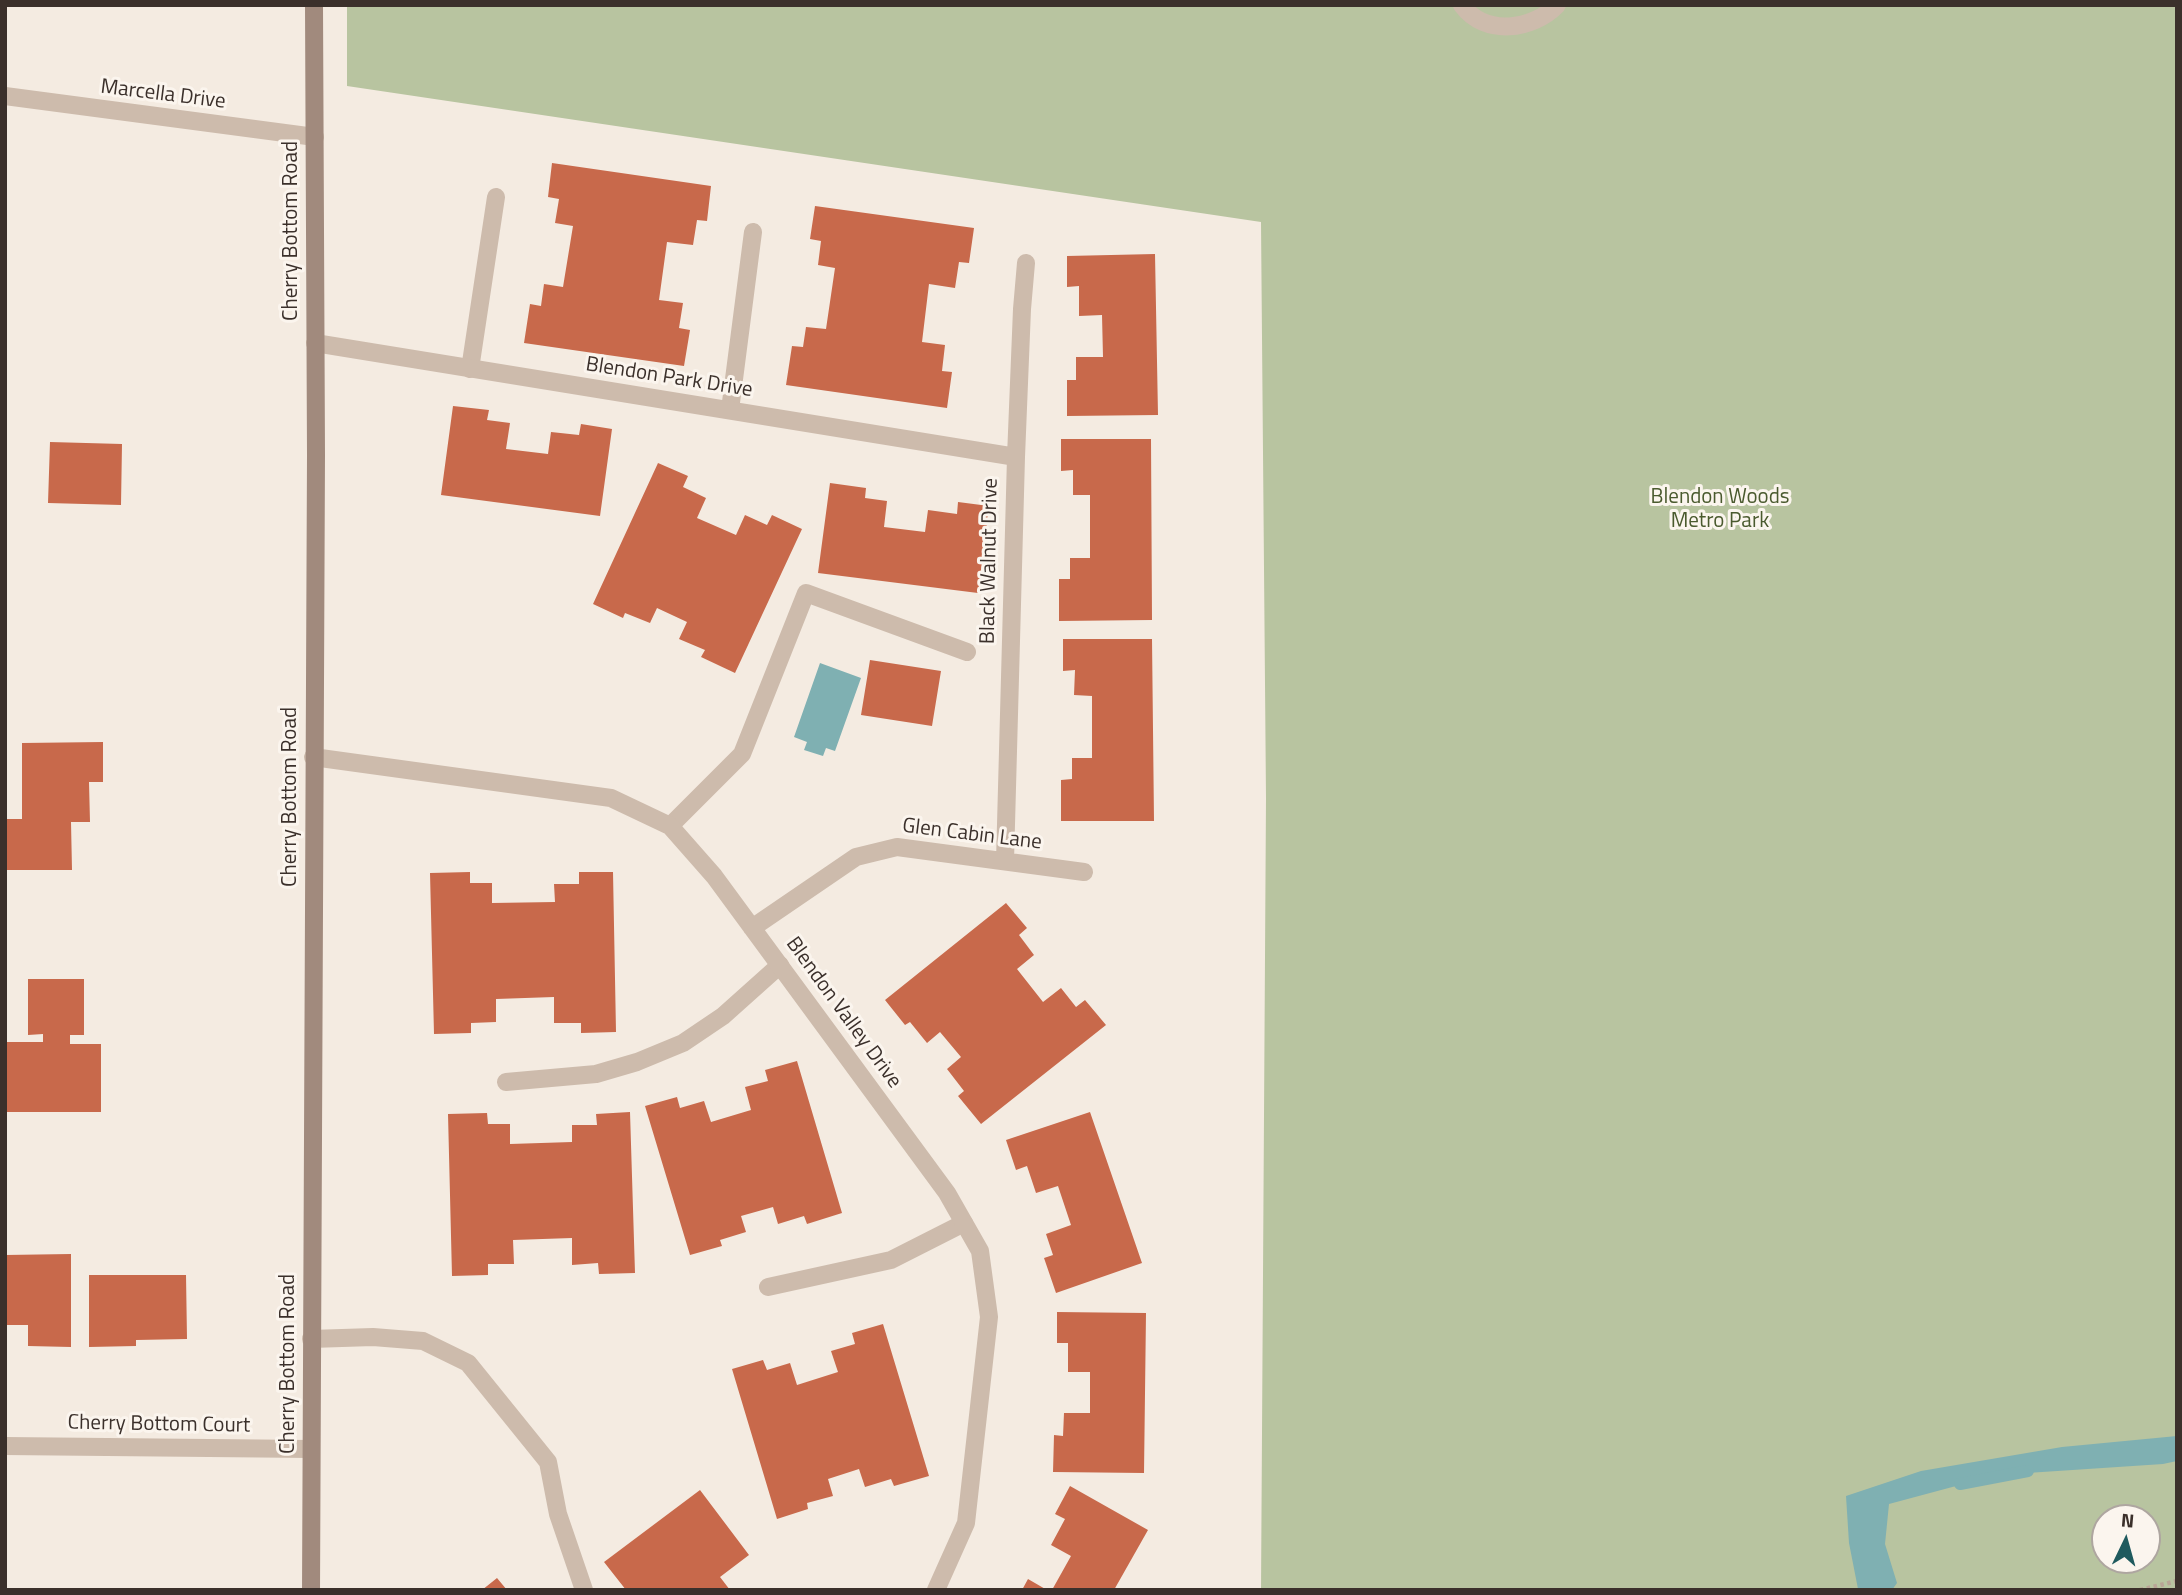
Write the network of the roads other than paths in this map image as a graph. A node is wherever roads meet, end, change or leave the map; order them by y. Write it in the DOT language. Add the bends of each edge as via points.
graph roads {
  1 [pos="314,5"];
  2 [pos="1462,5"];
  3 [pos="1557,5"];
  4 [pos="5,96"];
  5 [pos="314,137"];
  6 [pos="496,197"];
  7 [pos="753,232"];
  8 [pos="1026,263"];
  9 [pos="315,343"];
  10 [pos="470,369"];
  11 [pos="730,410"];
  12 [pos="1016,457"];
  13 [pos="967,652"];
  14 [pos="313,757"];
  15 [pos="670,826"];
  16 [pos="1005,861"];
  17 [pos="1084,873"];
  18 [pos="752,928"];
  19 [pos="780,965"];
  20 [pos="506,1082"];
  21 [pos="964,1223"];
  22 [pos="768,1287"];
  23 [pos="311,1339"];
  24 [pos="5,1446"];
  25 [pos="311,1450"];
  26 [pos="311,1590"];
  27 [pos="584,1590"];
  28 [pos="936,1590"];
  1 -- 5 [label="main road, Cherry Bottom Road"];
  2 -- 3 [label="street" via="1484,22 1505,27 1527,25"];
  4 -- 5 [label="street, Marcella Drive"];
  5 -- 9 [label="main road, Cherry Bottom Road"];
  6 -- 10 [label="street"];
  7 -- 11 [label="street"];
  8 -- 12 [label="street, Black Walnut Drive"];
  9 -- 10 [label="street, Blendon Park Drive"];
  9 -- 14 [label="main road, Cherry Bottom Road"];
  10 -- 11 [label="street, Blendon Park Drive"];
  11 -- 12 [label="street, Blendon Park Drive"];
  12 -- 16 [label="street, Black Walnut Drive"];
  13 -- 15 [label="street" via="806,593 742,754"];
  14 -- 15 [label="street, Blendon Valley Drive" via="611,797"];
  14 -- 23 [label="main road, Cherry Bottom Road"];
  15 -- 18 [label="street, Blendon Valley Drive"];
  16 -- 17 [label="street, Glen Cabin Lane"];
  16 -- 18 [label="street, Glen Cabin Lane" via="897,847 856,857"];
  18 -- 19 [label="street, Blendon Valley Drive"];
  19 -- 20 [label="street" via="723,1016 683,1043 596,1074"];
  19 -- 21 [label="street, Blendon Valley Drive" via="947,1193"];
  21 -- 22 [label="street" via="891,1260"];
  21 -- 28 [label="street, Blendon Valley Drive" via="980,1251 989,1317 966,1524"];
  23 -- 25 [label="main road, Cherry Bottom Road"];
  23 -- 27 [label="street" via="423,1341 468,1363 548,1462 558,1514"];
  24 -- 25 [label="street, Cherry Bottom Court"];
  25 -- 26 [label="main road, Cherry Bottom Road"];
}
